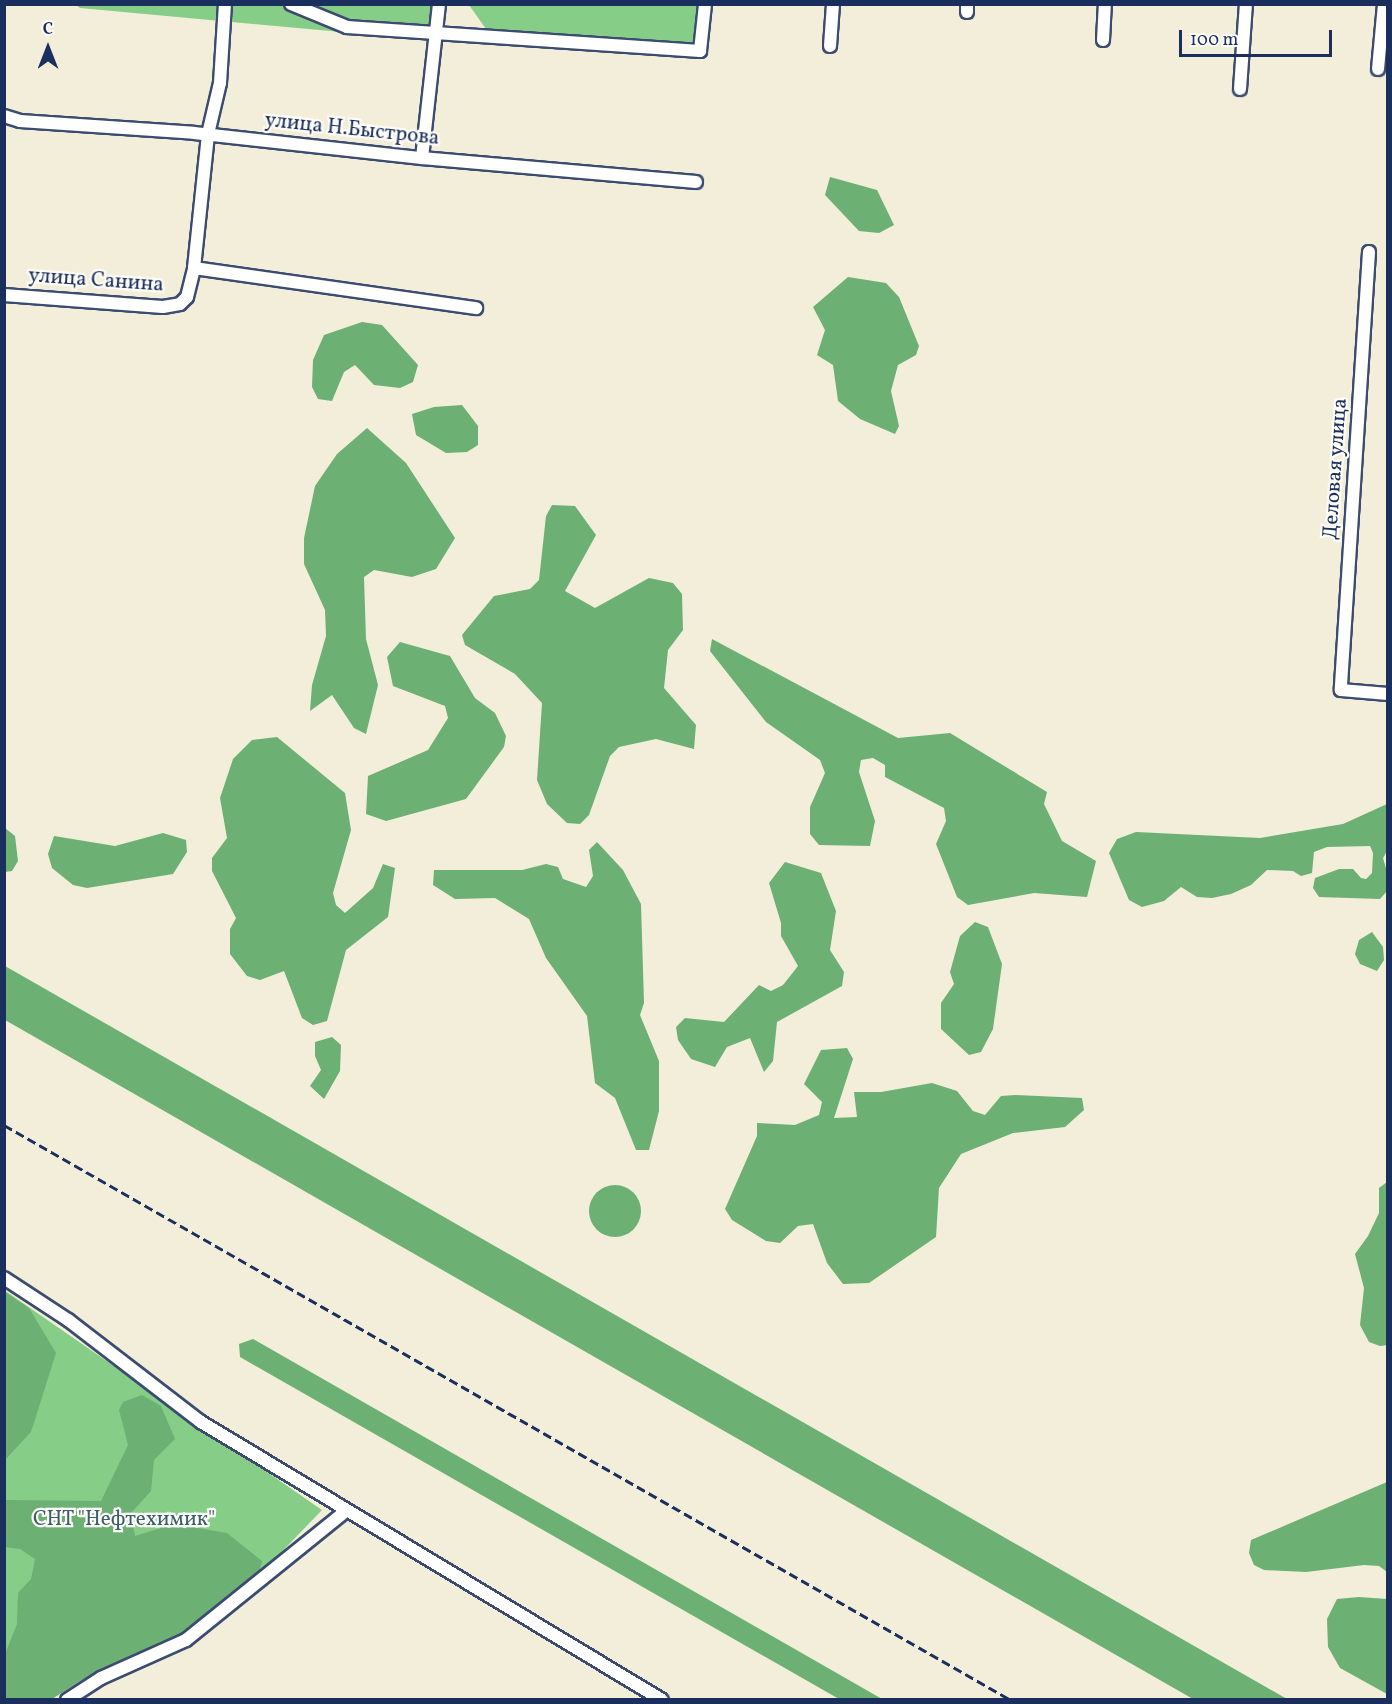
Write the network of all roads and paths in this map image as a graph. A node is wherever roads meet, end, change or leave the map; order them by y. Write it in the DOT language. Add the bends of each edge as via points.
graph roads {
  1 [pos="225,4"];
  2 [pos="291,4"];
  3 [pos="439,4"];
  4 [pos="705,4"];
  5 [pos="834,4"];
  6 [pos="1105,4"];
  7 [pos="1246,4"];
  8 [pos="1384,4"];
  9 [pos="436,32"];
  10 [pos="1102,40"];
  11 [pos="830,46"];
  12 [pos="1378,69"];
  13 [pos="1240,89"];
  14 [pos="4,116"];
  15 [pos="208,134"];
  16 [pos="422,158"];
  17 [pos="696,182"];
  18 [pos="1369,252"];
  19 [pos="194,268"];
  20 [pos="4,295"];
  21 [pos="476,308"];
  22 [pos="1388,694"];
  23 [pos="4,1278"];
  24 [pos="346,1511"];
  25 [pos="67,1700"];
  26 [pos="662,1700"];
  1 -- 15 [label="street, улица Санина" via="220,84"];
  2 -- 9 [label="street" via="347,27"];
  3 -- 9 [label="street"];
  4 -- 9 [label="street" via="700,51"];
  5 -- 11 [label="street"];
  6 -- 10 [label="street"];
  7 -- 13 [label="street"];
  8 -- 12 [label="street"];
  9 -- 16 [label="street"];
  14 -- 15 [label="street, улица Н.Быстрова"];
  15 -- 16 [label="street, улица Н.Быстрова"];
  15 -- 19 [label="street, улица Санина"];
  16 -- 17 [label="street, улица Н.Быстрова"];
  18 -- 22 [label="street, Деловая улица" via="1341,690"];
  19 -- 20 [label="street, улица Санина" via="187,297 172,306"];
  19 -- 21 [label="street"];
  23 -- 24 [label="street" via="68,1320 201,1422"];
  24 -- 25 [label="street" via="186,1640 101,1678"];
  24 -- 26 [label="street" via="489,1593"];
}
